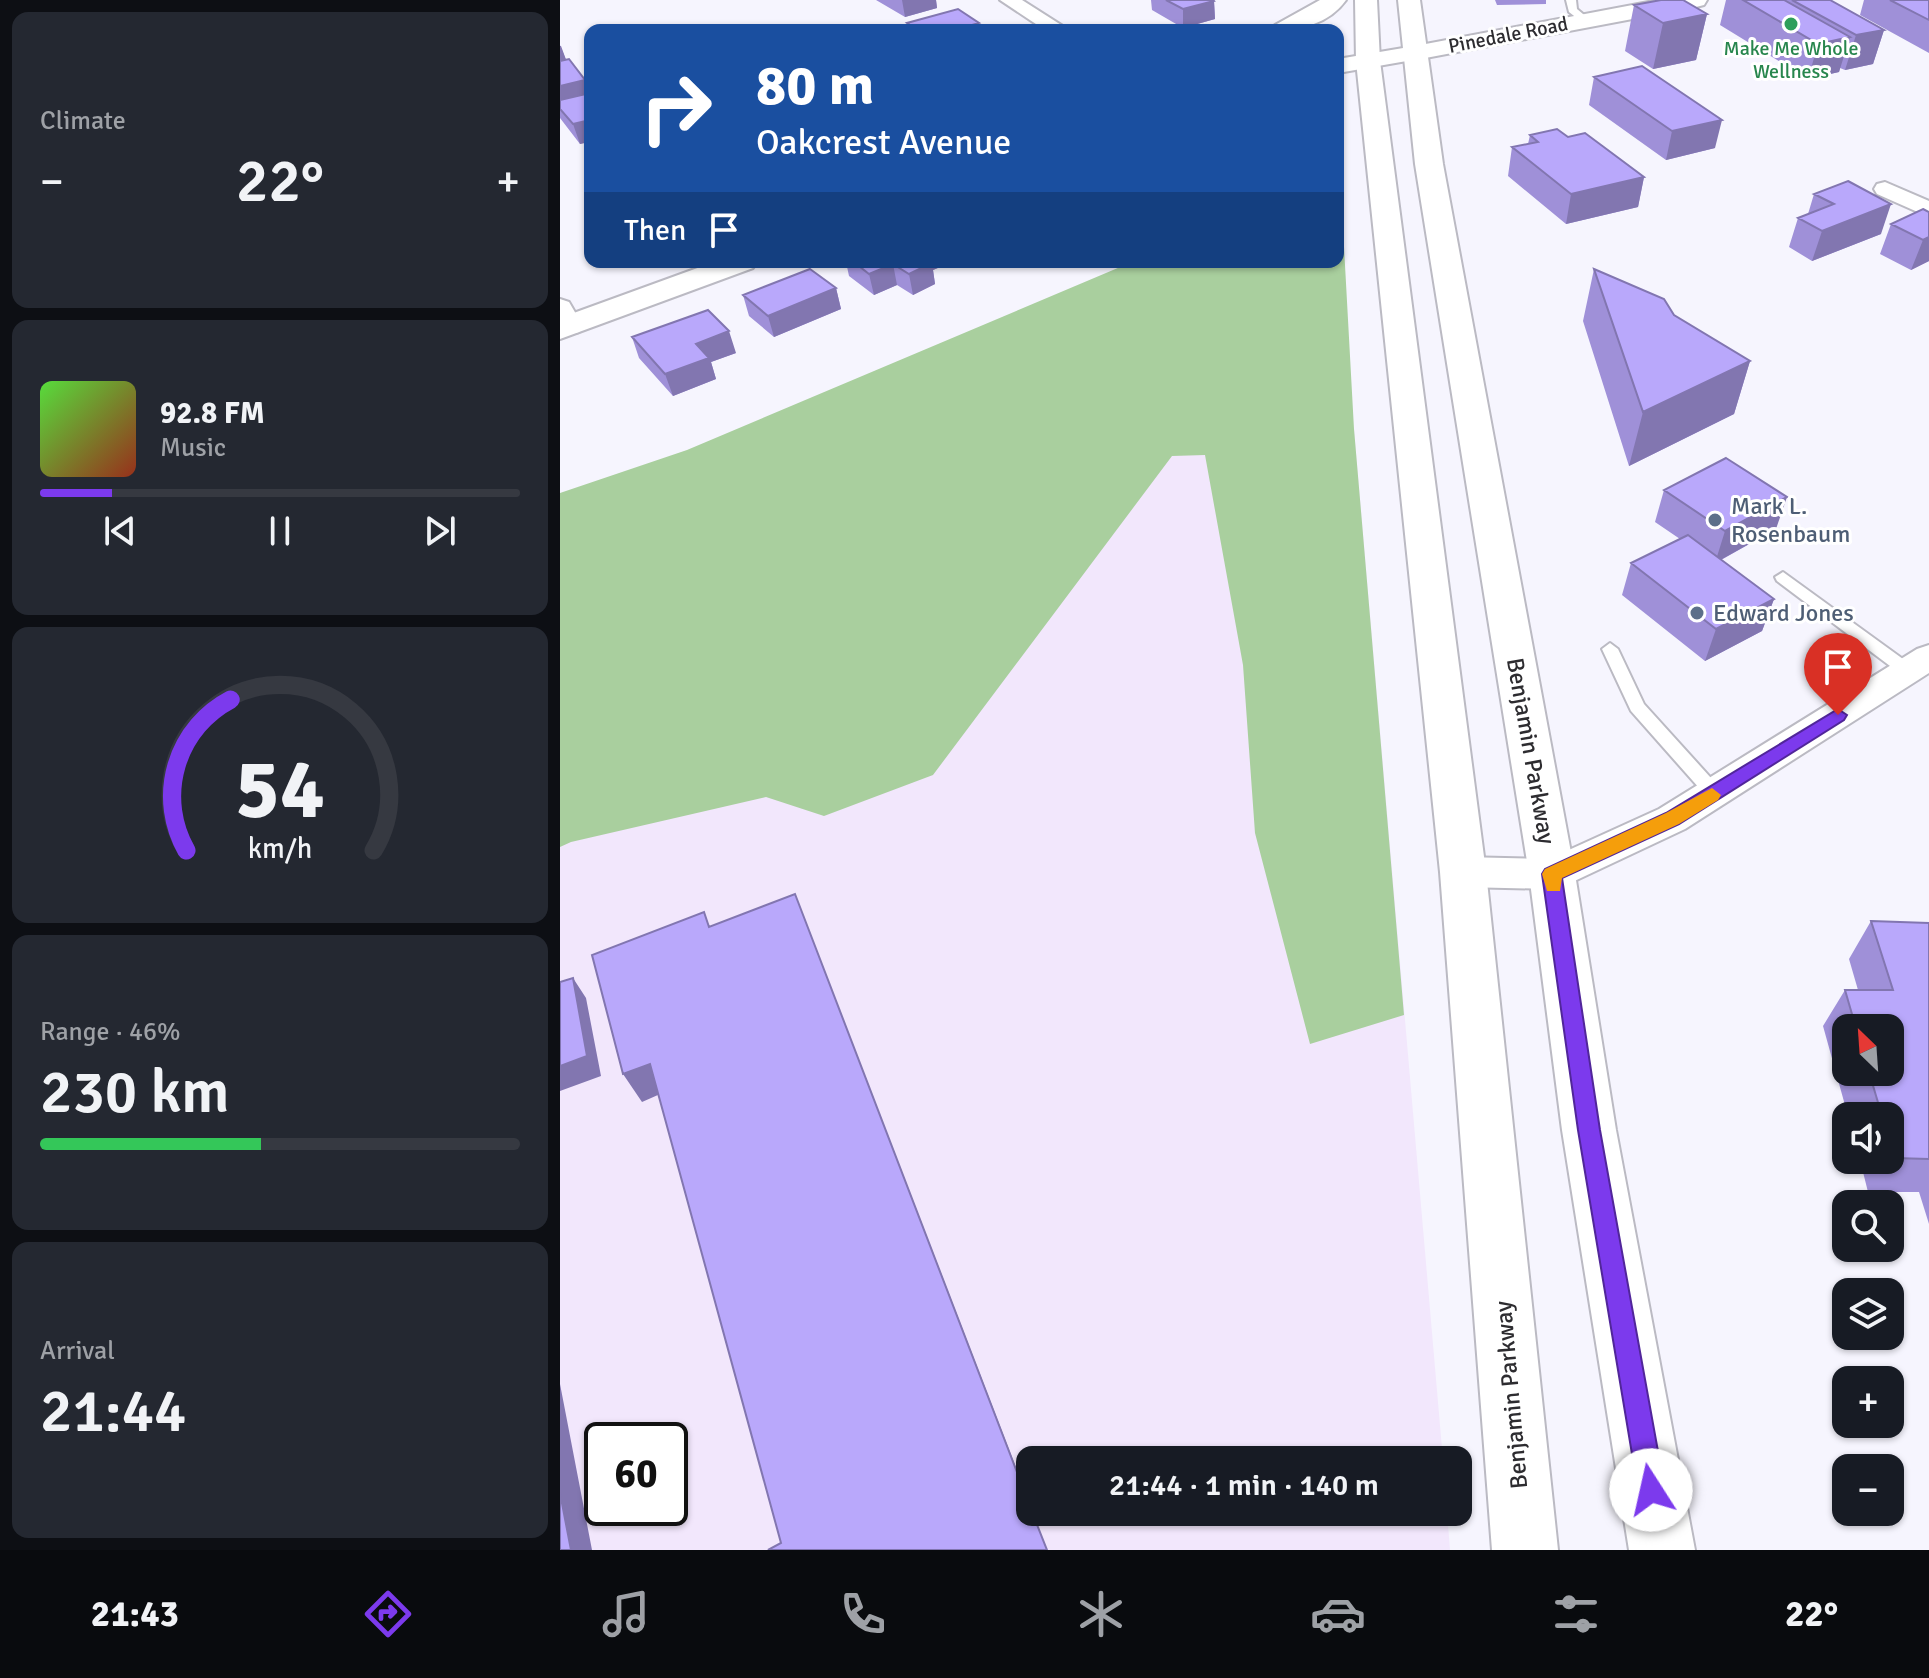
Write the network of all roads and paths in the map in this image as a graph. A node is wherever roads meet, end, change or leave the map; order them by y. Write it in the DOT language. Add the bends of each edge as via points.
graph roads {
  1 [pos="1009,0"];
  2 [pos="1335,0"];
  3 [pos="1366,0"];
  4 [pos="1409,0"];
  5 [pos="1571,0"];
  6 [pos="1696,0"];
  7 [pos="1652,4"];
  8 [pos="1586,21"];
  9 [pos="1049,24"];
  10 [pos="1293,24"];
  11 [pos="1415,53"];
  12 [pos="1353,63"];
  13 [pos="1885,189"];
  14 [pos="1929,210"];
  15 [pos="723,268"];
  16 [pos="563,320"];
  17 [pos="1783,577"];
  18 [pos="1610,649"];
  19 [pos="1918,664"];
  20 [pos="1714,793"];
  21 [pos="1463,872"];
  22 [pos="1552,874"];
  23 [pos="1525,1550"];
  24 [pos="1662,1550"];
  1 -- 9 [label="street"];
  2 -- 10 [label="main road"];
  3 -- 12 [label="main road, Benjamin Parkway"];
  4 -- 11 [label="main road, Benjamin Parkway"];
  5 -- 8 [label="lane" via="1572,10"];
  6 -- 7 [label="main road, Pinedale Road"];
  7 -- 8 [label="main road, Pinedale Road"];
  8 -- 11 [label="main road, Pinedale Road"];
  11 -- 12 [label="main road, Pinedale Road"];
  11 -- 22 [label="main road, Benjamin Parkway" via="1429,164"];
  12 -- 21 [label="main road, Benjamin Parkway"];
  13 -- 14 [label="street"];
  15 -- 16 [label="main road"];
  17 -- 19 [label="lane"];
  18 -- 20 [label="lane" via="1637,707"];
  19 -- 20 [label="street"];
  20 -- 22 [label="street" via="1672,819"];
  21 -- 22 [label="street"];
  21 -- 23 [label="main road, Benjamin Parkway"];
  22 -- 24 [label="main road, Benjamin Parkway" via="1589,1130"];
}
